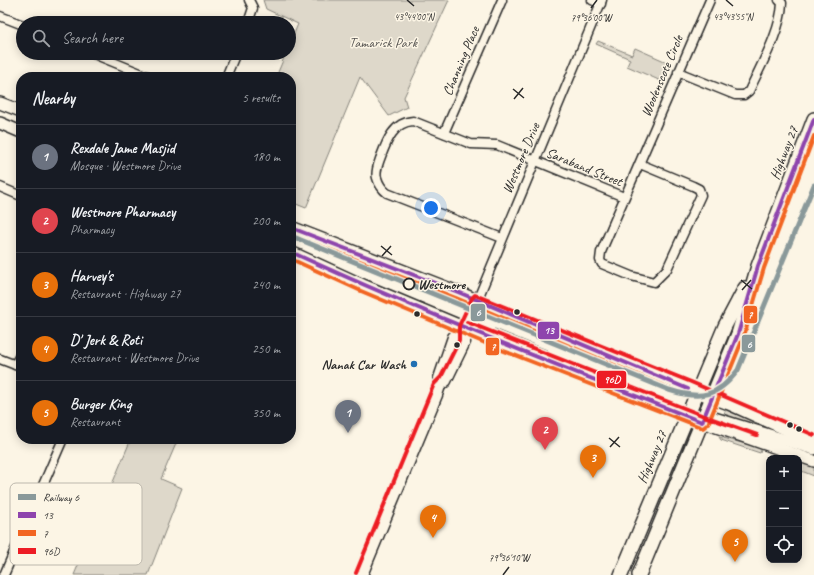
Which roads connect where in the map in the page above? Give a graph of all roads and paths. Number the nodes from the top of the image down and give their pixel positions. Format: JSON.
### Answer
{"nodes":[{"id":1,"x":249,"y":0,"type":"edge"},
{"id":2,"x":502,"y":0,"type":"edge"},
{"id":3,"x":592,"y":0,"type":"edge"},
{"id":4,"x":710,"y":0,"type":"edge"},
{"id":5,"x":779,"y":0,"type":"edge"},
{"id":6,"x":602,"y":2,"type":"edge"},
{"id":7,"x":0,"y":16,"type":"edge"},
{"id":8,"x":250,"y":16,"type":"edge"},
{"id":9,"x":16,"y":22,"type":"edge"},
{"id":10,"x":108,"y":60,"type":"edge"},
{"id":11,"x":233,"y":60,"type":"edge"},
{"id":12,"x":138,"y":72,"type":"edge"},
{"id":13,"x":228,"y":72,"type":"edge"},
{"id":14,"x":678,"y":72,"type":"junction"},
{"id":15,"x":0,"y":103,"type":"edge"},
{"id":16,"x":16,"y":109,"type":"edge"},
{"id":17,"x":814,"y":119,"type":"edge"},
{"id":18,"x":0,"y":123,"type":"edge"},
{"id":19,"x":16,"y":130,"type":"edge"},
{"id":20,"x":444,"y":133,"type":"junction"},
{"id":21,"x":535,"y":162,"type":"junction"},
{"id":22,"x":640,"y":164,"type":"junction"},
{"id":23,"x":0,"y":187,"type":"edge"},
{"id":24,"x":16,"y":194,"type":"edge"},
{"id":25,"x":624,"y":197,"type":"junction"},
{"id":26,"x":296,"y":229,"type":"edge"},
{"id":27,"x":502,"y":238,"type":"junction"},
{"id":28,"x":296,"y":254,"type":"edge"},
{"id":29,"x":758,"y":266,"type":"junction"},
{"id":30,"x":477,"y":301,"type":"junction"},
{"id":31,"x":466,"y":328,"type":"junction"},
{"id":32,"x":0,"y":358,"type":"edge"},
{"id":33,"x":16,"y":365,"type":"edge"},
{"id":34,"x":697,"y":392,"type":"junction"},
{"id":35,"x":712,"y":397,"type":"junction"},
{"id":36,"x":688,"y":413,"type":"junction"},
{"id":37,"x":703,"y":419,"type":"junction"},
{"id":38,"x":814,"y":442,"type":"edge"},
{"id":39,"x":61,"y":444,"type":"edge"},
{"id":40,"x":814,"y":449,"type":"edge"},
{"id":41,"x":814,"y":461,"type":"edge"},
{"id":42,"x":44,"y":483,"type":"edge"},
{"id":43,"x":10,"y":561,"type":"edge"},
{"id":44,"x":4,"y":575,"type":"edge"},
{"id":45,"x":362,"y":575,"type":"edge"},
{"id":46,"x":621,"y":575,"type":"edge"},
{"id":47,"x":639,"y":575,"type":"edge"}],
"edges":[{"from":1,"to":8,"type":"street"},
{"from":2,"to":20,"type":"street","name":"Channing Place"},
{"from":3,"to":6,"type":"street"},
{"from":4,"to":14,"type":"street","name":"Woolenscote Circle"},
{"from":5,"to":14,"type":"street"},
{"from":6,"to":21,"type":"street","name":"Westmore Drive"},
{"from":7,"to":9,"type":"street"},
{"from":10,"to":12,"type":"street"},
{"from":11,"to":13,"type":"street"},
{"from":14,"to":22,"type":"street","name":"Woolenscote Circle"},
{"from":15,"to":16,"type":"main road"},
{"from":17,"to":29,"type":"main road","name":"Highway 27"},
{"from":18,"to":19,"type":"main road"},
{"from":20,"to":21,"type":"street","name":"Saraband Street"},
{"from":20,"to":27,"type":"street","name":"Saraband Street"},
{"from":21,"to":25,"type":"street","name":"Saraband Street"},
{"from":21,"to":27,"type":"street","name":"Westmore Drive"},
{"from":22,"to":25,"type":"street","name":"Woolenscote Circle"},
{"from":22,"to":25,"type":"street","name":"Woolenscote Circle"},
{"from":23,"to":24,"type":"street"},
{"from":26,"to":30,"type":"main road"},
{"from":27,"to":30,"type":"street","name":"Westmore Drive"},
{"from":28,"to":31,"type":"main road"},
{"from":29,"to":34,"type":"main road","name":"Highway 27"},
{"from":29,"to":35,"type":"main road","name":"Highway 27"},
{"from":30,"to":31,"type":"street","name":"Westmore Drive"},
{"from":30,"to":34,"type":"main road"},
{"from":31,"to":36,"type":"main road"},
{"from":31,"to":45,"type":"street","name":"Westmore Drive"},
{"from":32,"to":33,"type":"street"},
{"from":34,"to":35,"type":"main road"},
{"from":34,"to":36,"type":"main road","name":"Highway 27"},
{"from":35,"to":37,"type":"main road","name":"Highway 27"},
{"from":35,"to":38,"type":"main road"},
{"from":36,"to":37,"type":"main road"},
{"from":36,"to":46,"type":"main road","name":"Highway 27"},
{"from":37,"to":40,"type":"main road"},
{"from":37,"to":41,"type":"main road"},
{"from":37,"to":47,"type":"main road","name":"Highway 27"},
{"from":39,"to":42,"type":"street"},
{"from":43,"to":44,"type":"street"}]}
